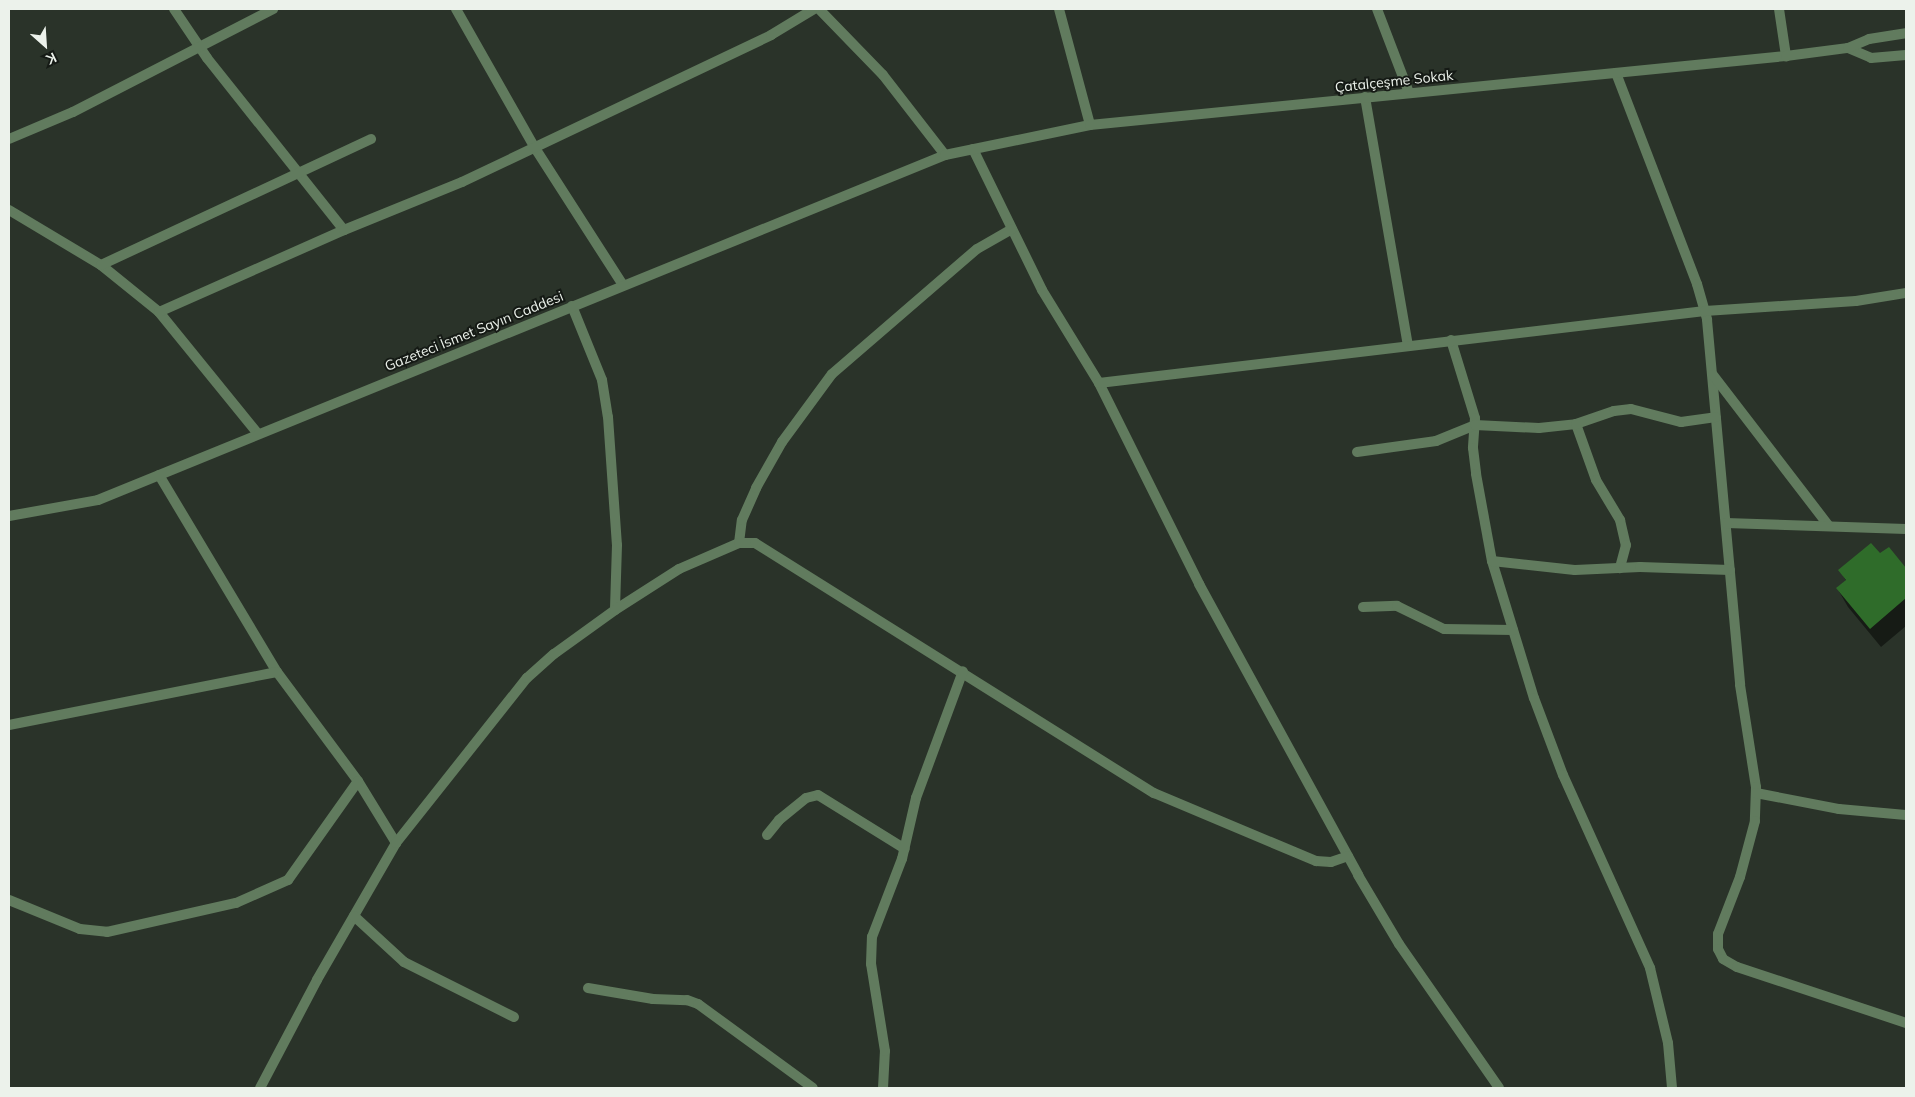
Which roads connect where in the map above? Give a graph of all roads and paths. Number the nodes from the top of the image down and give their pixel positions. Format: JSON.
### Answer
{"nodes":[{"id":1,"x":174,"y":9,"type":"edge"},
{"id":2,"x":273,"y":9,"type":"edge"},
{"id":3,"x":456,"y":9,"type":"edge"},
{"id":4,"x":814,"y":9,"type":"edge"},
{"id":5,"x":819,"y":9,"type":"edge"},
{"id":6,"x":1059,"y":9,"type":"edge"},
{"id":7,"x":1377,"y":9,"type":"edge"},
{"id":8,"x":1779,"y":9,"type":"edge"},
{"id":9,"x":1906,"y":33,"type":"edge"},
{"id":10,"x":200,"y":47,"type":"junction"},
{"id":11,"x":1848,"y":48,"type":"junction"},
{"id":12,"x":1906,"y":55,"type":"edge"},
{"id":13,"x":1786,"y":56,"type":"junction"},
{"id":14,"x":1616,"y":72,"type":"junction"},
{"id":15,"x":1409,"y":93,"type":"junction"},
{"id":16,"x":1365,"y":98,"type":"junction"},
{"id":17,"x":1090,"y":125,"type":"junction"},
{"id":18,"x":9,"y":139,"type":"edge"},
{"id":19,"x":371,"y":139,"type":"dead end"},
{"id":20,"x":535,"y":148,"type":"junction"},
{"id":21,"x":973,"y":149,"type":"junction"},
{"id":22,"x":945,"y":155,"type":"junction"},
{"id":23,"x":300,"y":170,"type":"junction"},
{"id":24,"x":9,"y":210,"type":"edge"},
{"id":25,"x":1012,"y":229,"type":"junction"},
{"id":26,"x":344,"y":230,"type":"junction"},
{"id":27,"x":101,"y":266,"type":"junction"},
{"id":28,"x":623,"y":285,"type":"junction"},
{"id":29,"x":1906,"y":293,"type":"edge"},
{"id":30,"x":572,"y":306,"type":"junction"},
{"id":31,"x":1705,"y":311,"type":"junction"},
{"id":32,"x":159,"y":312,"type":"junction"},
{"id":33,"x":1452,"y":340,"type":"junction"},
{"id":34,"x":1408,"y":345,"type":"junction"},
{"id":35,"x":1712,"y":375,"type":"junction"},
{"id":36,"x":1099,"y":383,"type":"junction"},
{"id":37,"x":1716,"y":417,"type":"junction"},
{"id":38,"x":1576,"y":424,"type":"junction"},
{"id":39,"x":1475,"y":425,"type":"junction"},
{"id":40,"x":258,"y":434,"type":"junction"},
{"id":41,"x":1358,"y":452,"type":"dead end"},
{"id":42,"x":159,"y":474,"type":"junction"},
{"id":43,"x":9,"y":516,"type":"edge"},
{"id":44,"x":1726,"y":523,"type":"junction"},
{"id":45,"x":1829,"y":526,"type":"junction"},
{"id":46,"x":1906,"y":529,"type":"edge"},
{"id":47,"x":740,"y":543,"type":"junction"},
{"id":48,"x":1492,"y":561,"type":"junction"},
{"id":49,"x":1620,"y":568,"type":"junction"},
{"id":50,"x":1730,"y":570,"type":"junction"},
{"id":51,"x":1363,"y":607,"type":"dead end"},
{"id":52,"x":615,"y":610,"type":"junction"},
{"id":53,"x":1513,"y":630,"type":"junction"},
{"id":54,"x":277,"y":672,"type":"junction"},
{"id":55,"x":963,"y":672,"type":"junction"},
{"id":56,"x":9,"y":725,"type":"edge"},
{"id":57,"x":358,"y":782,"type":"junction"},
{"id":58,"x":1756,"y":793,"type":"junction"},
{"id":59,"x":1906,"y":815,"type":"edge"},
{"id":60,"x":767,"y":835,"type":"dead end"},
{"id":61,"x":396,"y":843,"type":"junction"},
{"id":62,"x":905,"y":849,"type":"junction"},
{"id":63,"x":1348,"y":856,"type":"junction"},
{"id":64,"x":9,"y":900,"type":"edge"},
{"id":65,"x":354,"y":916,"type":"junction"},
{"id":66,"x":588,"y":988,"type":"dead end"},
{"id":67,"x":514,"y":1017,"type":"dead end"},
{"id":68,"x":1906,"y":1023,"type":"edge"},
{"id":69,"x":260,"y":1088,"type":"edge"},
{"id":70,"x":813,"y":1088,"type":"edge"},
{"id":71,"x":883,"y":1088,"type":"edge"},
{"id":72,"x":1499,"y":1088,"type":"edge"},
{"id":73,"x":1672,"y":1088,"type":"edge"}],
"edges":[{"from":1,"to":10,"type":"street"},
{"from":2,"to":10,"type":"street"},
{"from":3,"to":20,"type":"street"},
{"from":4,"to":20,"type":"street"},
{"from":5,"to":22,"type":"street"},
{"from":6,"to":17,"type":"street"},
{"from":7,"to":15,"type":"street"},
{"from":8,"to":13,"type":"street"},
{"from":9,"to":11,"type":"street"},
{"from":10,"to":18,"type":"street"},
{"from":10,"to":23,"type":"street"},
{"from":11,"to":12,"type":"street"},
{"from":11,"to":13,"type":"street","name":"Çatalçeşme Sokak"},
{"from":13,"to":14,"type":"street","name":"Çatalçeşme Sokak"},
{"from":14,"to":15,"type":"street","name":"Çatalçeşme Sokak"},
{"from":14,"to":31,"type":"street"},
{"from":15,"to":16,"type":"street","name":"Çatalçeşme Sokak"},
{"from":16,"to":17,"type":"street","name":"Çatalçeşme Sokak"},
{"from":16,"to":34,"type":"street"},
{"from":17,"to":21,"type":"street","name":"Çatalçeşme Sokak"},
{"from":19,"to":23,"type":"street"},
{"from":20,"to":26,"type":"street"},
{"from":20,"to":28,"type":"street"},
{"from":21,"to":22,"type":"street","name":"Çatalçeşme Sokak"},
{"from":21,"to":25,"type":"street"},
{"from":22,"to":28,"type":"street","name":"Gazeteci İsmet Sayın Caddesi"},
{"from":23,"to":26,"type":"street"},
{"from":23,"to":27,"type":"street"},
{"from":24,"to":27,"type":"street"},
{"from":25,"to":36,"type":"street"},
{"from":25,"to":47,"type":"street"},
{"from":26,"to":32,"type":"street"},
{"from":27,"to":32,"type":"street"},
{"from":28,"to":30,"type":"street","name":"Gazeteci İsmet Sayın Caddesi"},
{"from":29,"to":31,"type":"street"},
{"from":30,"to":40,"type":"street","name":"Gazeteci İsmet Sayın Caddesi"},
{"from":30,"to":52,"type":"street"},
{"from":31,"to":33,"type":"street"},
{"from":31,"to":35,"type":"street"},
{"from":32,"to":40,"type":"street"},
{"from":33,"to":34,"type":"street"},
{"from":33,"to":39,"type":"street"},
{"from":34,"to":36,"type":"street"},
{"from":35,"to":37,"type":"street"},
{"from":35,"to":45,"type":"street"},
{"from":36,"to":63,"type":"street"},
{"from":37,"to":38,"type":"street"},
{"from":37,"to":44,"type":"street"},
{"from":38,"to":39,"type":"street"},
{"from":38,"to":49,"type":"street"},
{"from":39,"to":41,"type":"street"},
{"from":39,"to":48,"type":"street"},
{"from":40,"to":42,"type":"street","name":"Gazeteci İsmet Sayın Caddesi"},
{"from":42,"to":43,"type":"street","name":"Gazeteci İsmet Sayın Caddesi"},
{"from":42,"to":54,"type":"street"},
{"from":44,"to":45,"type":"street"},
{"from":44,"to":50,"type":"street"},
{"from":45,"to":46,"type":"street"},
{"from":47,"to":52,"type":"street"},
{"from":47,"to":55,"type":"street"},
{"from":48,"to":49,"type":"street"},
{"from":48,"to":53,"type":"street"},
{"from":49,"to":50,"type":"street"},
{"from":50,"to":58,"type":"street"},
{"from":51,"to":53,"type":"street"},
{"from":52,"to":61,"type":"street"},
{"from":53,"to":73,"type":"street"},
{"from":54,"to":56,"type":"street"},
{"from":54,"to":57,"type":"street"},
{"from":55,"to":62,"type":"street"},
{"from":55,"to":63,"type":"street"},
{"from":57,"to":61,"type":"street"},
{"from":57,"to":64,"type":"street"},
{"from":58,"to":59,"type":"street"},
{"from":58,"to":68,"type":"street"},
{"from":60,"to":62,"type":"street"},
{"from":61,"to":65,"type":"street"},
{"from":62,"to":71,"type":"street"},
{"from":63,"to":72,"type":"street"},
{"from":65,"to":67,"type":"street"},
{"from":65,"to":69,"type":"street"},
{"from":66,"to":70,"type":"street"}]}
